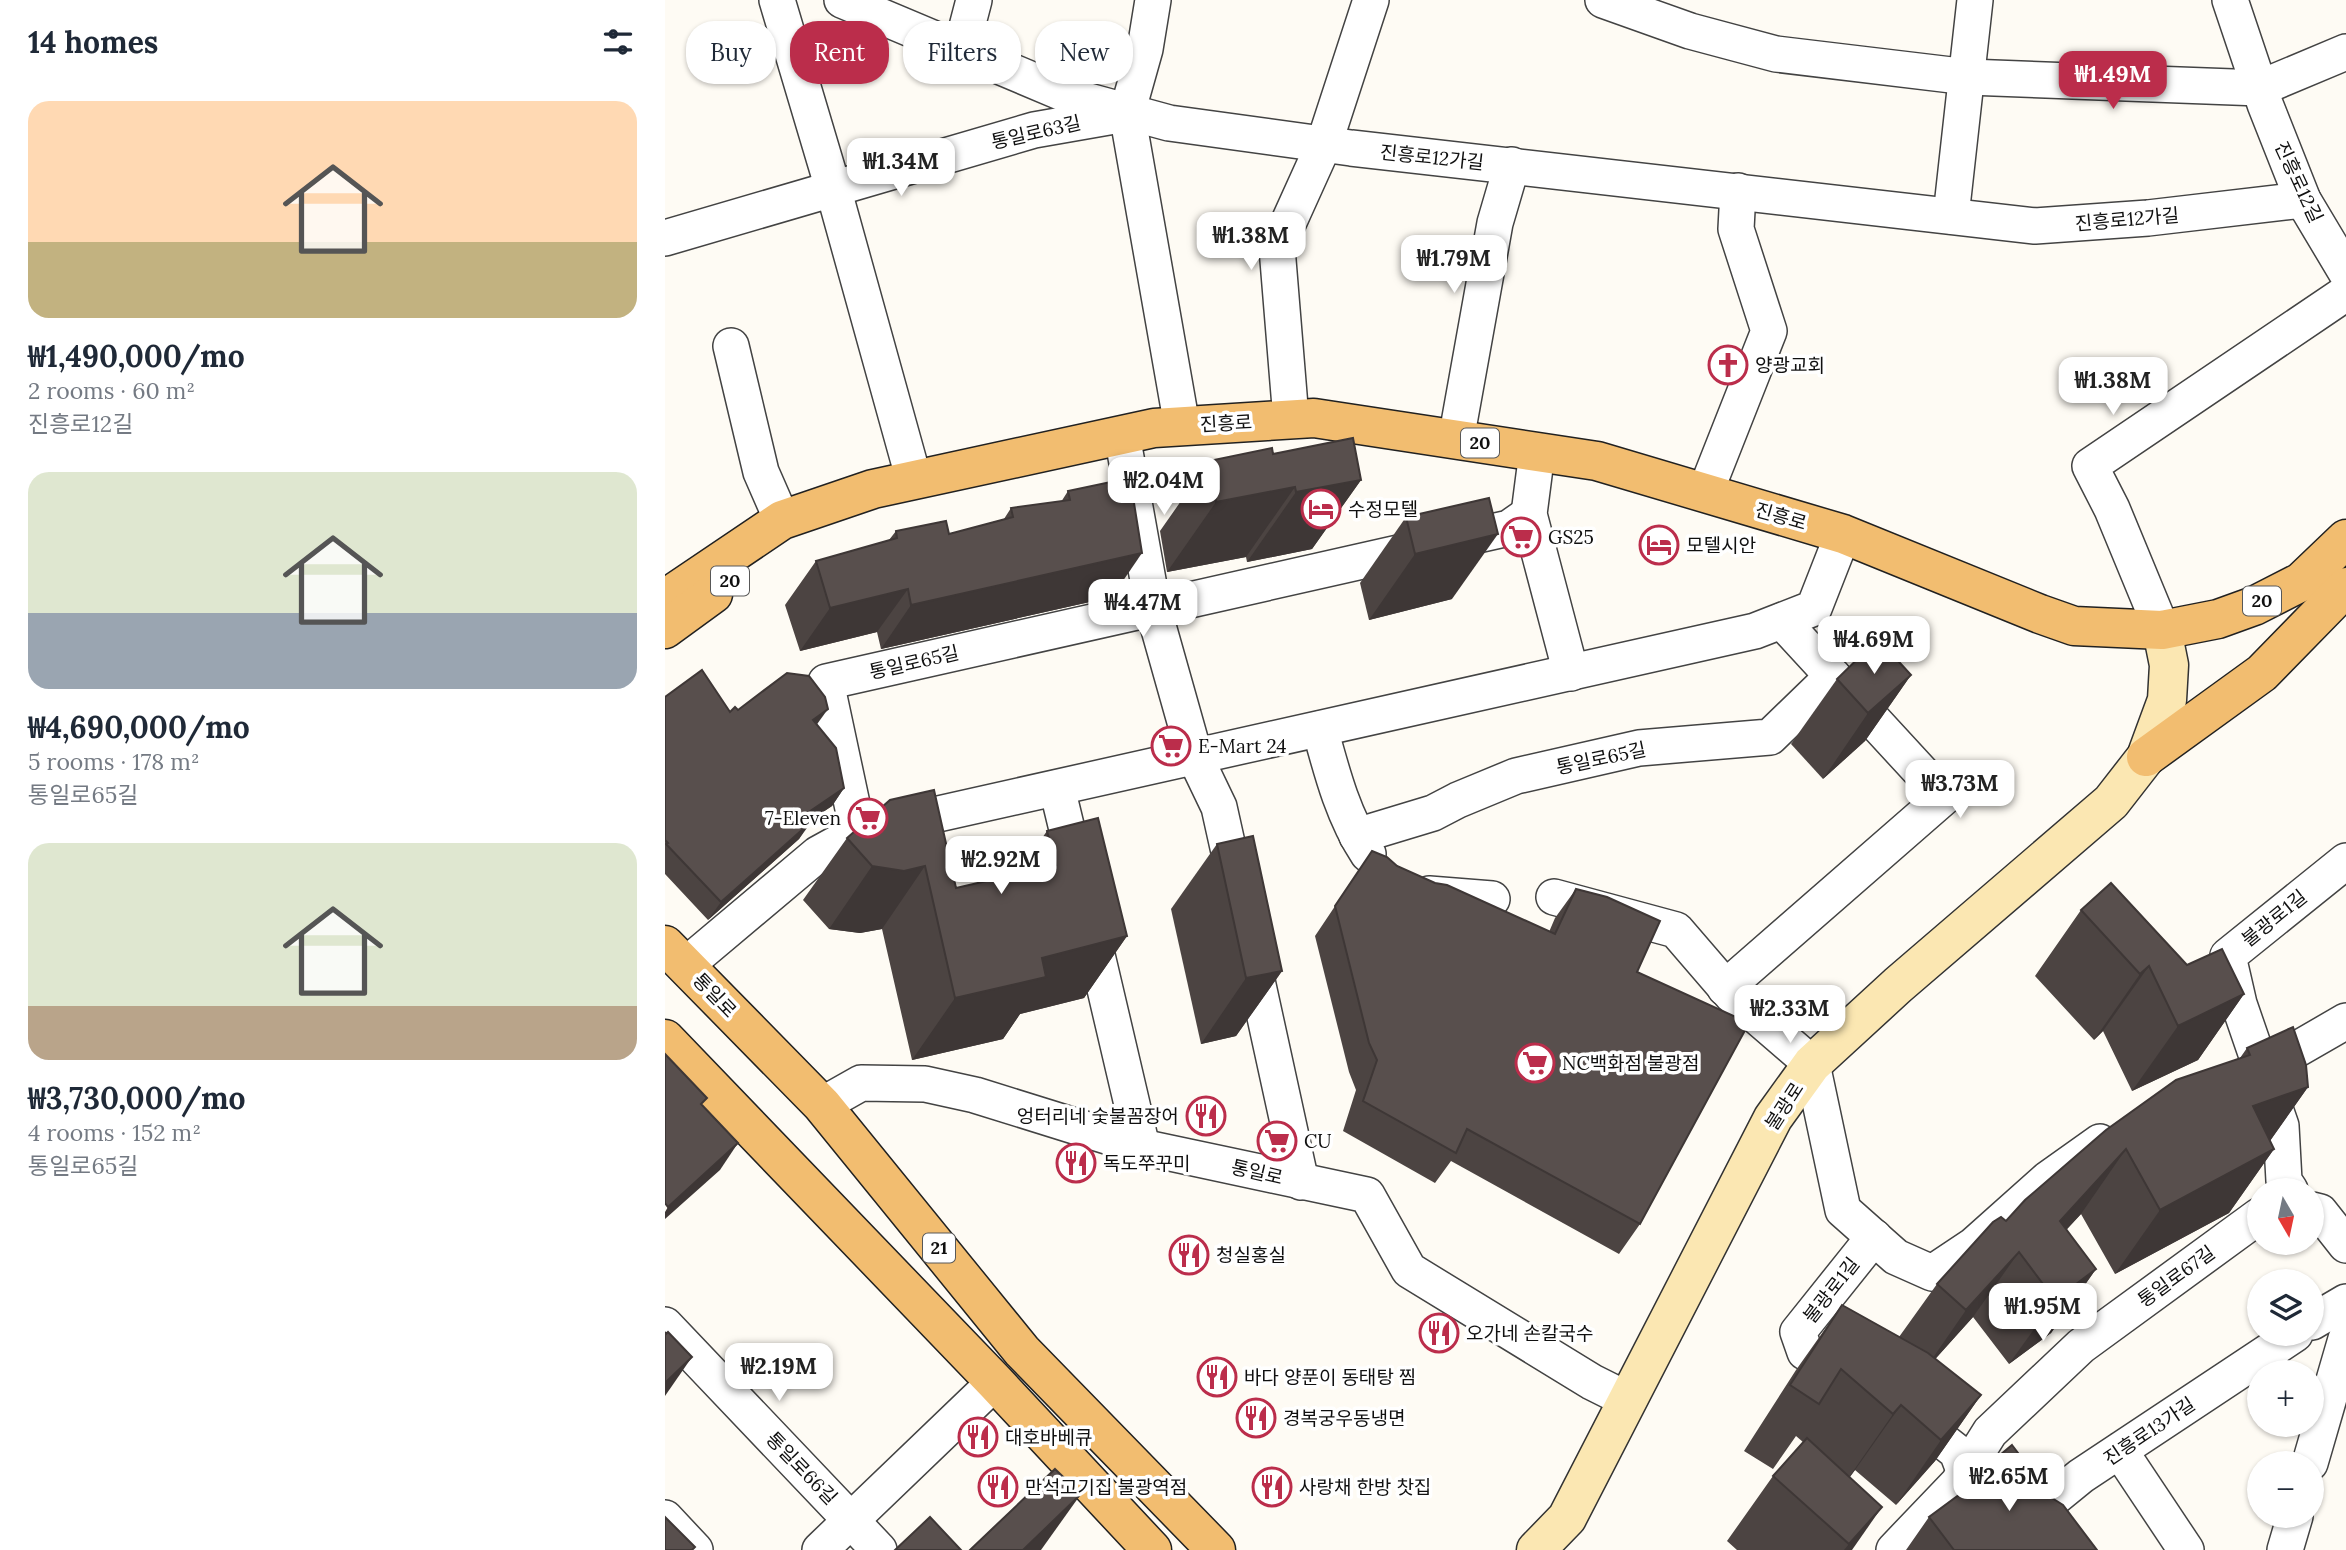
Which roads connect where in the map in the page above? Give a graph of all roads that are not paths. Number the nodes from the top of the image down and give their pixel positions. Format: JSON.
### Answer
{"nodes":[{"id":1,"x":777,"y":0,"type":"edge"},
{"id":2,"x":842,"y":0,"type":"edge"},
{"id":3,"x":974,"y":0,"type":"edge"},
{"id":4,"x":1153,"y":0,"type":"edge"},
{"id":5,"x":1371,"y":0,"type":"edge"},
{"id":6,"x":1603,"y":0,"type":"edge"},
{"id":7,"x":1975,"y":0,"type":"edge"},
{"id":8,"x":2230,"y":0,"type":"edge"},
{"id":9,"x":969,"y":21,"type":"edge"},
{"id":10,"x":903,"y":26,"type":"edge"},
{"id":11,"x":2346,"y":52,"type":"edge"},
{"id":12,"x":1021,"y":75,"type":"edge"},
{"id":13,"x":1968,"y":77,"type":"junction"},
{"id":14,"x":2260,"y":88,"type":"junction"},
{"id":15,"x":1127,"y":113,"type":"junction"},
{"id":16,"x":1324,"y":144,"type":"junction"},
{"id":17,"x":1513,"y":165,"type":"junction"},
{"id":18,"x":833,"y":188,"type":"junction"},
{"id":19,"x":1738,"y":191,"type":"junction"},
{"id":20,"x":2303,"y":200,"type":"junction"},
{"id":21,"x":1951,"y":216,"type":"junction"},
{"id":22,"x":665,"y":238,"type":"edge"},
{"id":23,"x":2346,"y":272,"type":"edge"},
{"id":24,"x":2346,"y":293,"type":"edge"},
{"id":25,"x":731,"y":346,"type":"dead end"},
{"id":26,"x":1291,"y":419,"type":"junction"},
{"id":27,"x":1182,"y":426,"type":"junction"},
{"id":28,"x":1122,"y":435,"type":"junction"},
{"id":29,"x":1457,"y":440,"type":"junction"},
{"id":30,"x":1537,"y":452,"type":"junction"},
{"id":31,"x":914,"y":480,"type":"junction"},
{"id":32,"x":1705,"y":493,"type":"junction"},
{"id":33,"x":1529,"y":514,"type":"junction"},
{"id":34,"x":782,"y":520,"type":"junction"},
{"id":35,"x":1843,"y":534,"type":"junction"},
{"id":36,"x":2346,"y":540,"type":"edge"},
{"id":37,"x":2346,"y":587,"type":"edge"},
{"id":38,"x":665,"y":599,"type":"edge"},
{"id":39,"x":1153,"y":608,"type":"junction"},
{"id":40,"x":1782,"y":621,"type":"junction"},
{"id":41,"x":665,"y":629,"type":"edge"},
{"id":42,"x":2162,"y":630,"type":"junction"},
{"id":43,"x":1571,"y":673,"type":"junction"},
{"id":44,"x":1833,"y":676,"type":"junction"},
{"id":45,"x":1320,"y":729,"type":"junction"},
{"id":46,"x":1195,"y":757,"type":"junction"},
{"id":47,"x":2146,"y":757,"type":"junction"},
{"id":48,"x":1057,"y":788,"type":"junction"},
{"id":49,"x":858,"y":832,"type":"junction"},
{"id":50,"x":1357,"y":836,"type":"junction"},
{"id":51,"x":2346,"y":861,"type":"edge"},
{"id":52,"x":1554,"y":897,"type":"dead end"},
{"id":53,"x":1492,"y":899,"type":"dead end"},
{"id":54,"x":675,"y":955,"type":"edge"},
{"id":55,"x":1725,"y":988,"type":"junction"},
{"id":56,"x":2346,"y":1021,"type":"edge"},
{"id":57,"x":671,"y":1056,"type":"edge"},
{"id":58,"x":1812,"y":1064,"type":"junction"},
{"id":59,"x":2261,"y":1067,"type":"junction"},
{"id":60,"x":2223,"y":1081,"type":"edge"},
{"id":61,"x":822,"y":1105,"type":"junction"},
{"id":62,"x":2121,"y":1127,"type":"edge"},
{"id":63,"x":1142,"y":1147,"type":"junction"},
{"id":64,"x":2284,"y":1178,"type":"edge"},
{"id":65,"x":1300,"y":1182,"type":"junction"},
{"id":66,"x":2324,"y":1218,"type":"edge"},
{"id":67,"x":2247,"y":1225,"type":"edge"},
{"id":68,"x":1874,"y":1237,"type":"junction"},
{"id":69,"x":2346,"y":1245,"type":"edge"},
{"id":70,"x":2346,"y":1302,"type":"edge"},
{"id":71,"x":2324,"y":1315,"type":"edge"},
{"id":72,"x":665,"y":1325,"type":"edge"},
{"id":73,"x":2346,"y":1339,"type":"edge"},
{"id":74,"x":2277,"y":1346,"type":"edge"},
{"id":75,"x":995,"y":1382,"type":"junction"},
{"id":76,"x":1628,"y":1400,"type":"junction"},
{"id":77,"x":2120,"y":1451,"type":"junction"},
{"id":78,"x":2313,"y":1451,"type":"edge"},
{"id":79,"x":1965,"y":1472,"type":"junction"},
{"id":80,"x":665,"y":1518,"type":"edge"},
{"id":81,"x":852,"y":1520,"type":"junction"},
{"id":82,"x":2291,"y":1528,"type":"edge"},
{"id":83,"x":2020,"y":1546,"type":"edge"},
{"id":84,"x":695,"y":1550,"type":"edge"},
{"id":85,"x":820,"y":1550,"type":"edge"},
{"id":86,"x":879,"y":1550,"type":"edge"},
{"id":87,"x":1152,"y":1550,"type":"edge"},
{"id":88,"x":1216,"y":1550,"type":"edge"},
{"id":89,"x":1535,"y":1550,"type":"edge"},
{"id":90,"x":1894,"y":1550,"type":"edge"},
{"id":91,"x":2186,"y":1550,"type":"edge"},
{"id":92,"x":2285,"y":1550,"type":"edge"}],
"edges":[{"from":1,"to":18,"type":"street"},
{"from":2,"to":10,"type":"street","name":"진흥로12가길"},
{"from":3,"to":9,"type":"street"},
{"from":4,"to":15,"type":"street"},
{"from":5,"to":16,"type":"street"},
{"from":6,"to":13,"type":"street"},
{"from":7,"to":13,"type":"street"},
{"from":8,"to":14,"type":"street","name":"진흥로12길"},
{"from":11,"to":14,"type":"street"},
{"from":12,"to":15,"type":"street","name":"진흥로12가길"},
{"from":13,"to":14,"type":"street"},
{"from":13,"to":21,"type":"street"},
{"from":14,"to":20,"type":"street","name":"진흥로12길"},
{"from":15,"to":16,"type":"street","name":"진흥로12가길"},
{"from":15,"to":18,"type":"street","name":"통일로63길"},
{"from":15,"to":27,"type":"street","name":"진흥로"},
{"from":16,"to":17,"type":"street","name":"진흥로12가길"},
{"from":16,"to":26,"type":"street"},
{"from":17,"to":19,"type":"street","name":"진흥로12가길"},
{"from":17,"to":29,"type":"street"},
{"from":18,"to":22,"type":"street","name":"통일로63길"},
{"from":18,"to":31,"type":"street"},
{"from":19,"to":21,"type":"street","name":"진흥로12가길"},
{"from":19,"to":32,"type":"street"},
{"from":20,"to":21,"type":"street","name":"진흥로12가길"},
{"from":20,"to":23,"type":"street","name":"진흥로12길"},
{"from":24,"to":42,"type":"street"},
{"from":25,"to":34,"type":"street"},
{"from":26,"to":27,"type":"main road","name":"진흥로","number":"20"},
{"from":26,"to":29,"type":"main road","name":"진흥로","number":"20"},
{"from":27,"to":28,"type":"main road","name":"진흥로","number":"20"},
{"from":28,"to":31,"type":"main road","name":"진흥로","number":"20"},
{"from":28,"to":39,"type":"street"},
{"from":29,"to":30,"type":"main road","name":"진흥로","number":"20"},
{"from":30,"to":32,"type":"main road","name":"진흥로","number":"20"},
{"from":30,"to":33,"type":"street"},
{"from":31,"to":34,"type":"main road","name":"진흥로","number":"20"},
{"from":32,"to":35,"type":"main road","name":"진흥로","number":"20"},
{"from":33,"to":39,"type":"street","name":"통일로65길"},
{"from":33,"to":43,"type":"street"},
{"from":34,"to":38,"type":"main road","name":"진흥로","number":"20"},
{"from":34,"to":41,"type":"main road","number":"20"},
{"from":35,"to":40,"type":"street"},
{"from":35,"to":42,"type":"main road","name":"진흥로","number":"20"},
{"from":36,"to":42,"type":"main road","name":"진흥로","number":"20"},
{"from":37,"to":47,"type":"main road"},
{"from":39,"to":46,"type":"street"},
{"from":39,"to":49,"type":"street","name":"통일로65길"},
{"from":40,"to":43,"type":"street"},
{"from":40,"to":44,"type":"street"},
{"from":42,"to":47,"type":"main road","name":"불광로"},
{"from":43,"to":45,"type":"street"},
{"from":44,"to":50,"type":"street","name":"통일로65길"},
{"from":44,"to":55,"type":"street"},
{"from":45,"to":46,"type":"street"},
{"from":45,"to":50,"type":"street"},
{"from":46,"to":48,"type":"street"},
{"from":46,"to":65,"type":"street"},
{"from":47,"to":58,"type":"main road","name":"불광로"},
{"from":48,"to":49,"type":"street"},
{"from":48,"to":63,"type":"street"},
{"from":49,"to":54,"type":"street"},
{"from":50,"to":53,"type":"street"},
{"from":51,"to":59,"type":"street","name":"불광로1길"},
{"from":52,"to":55,"type":"street"},
{"from":54,"to":61,"type":"main road","name":"통일로","number":"21"},
{"from":55,"to":58,"type":"street"},
{"from":56,"to":59,"type":"street"},
{"from":57,"to":75,"type":"main road"},
{"from":58,"to":68,"type":"street"},
{"from":58,"to":76,"type":"main road","name":"불광로"},
{"from":59,"to":60,"type":"street"},
{"from":59,"to":64,"type":"street","name":"불광로1길"},
{"from":61,"to":63,"type":"street","name":"통일로"},
{"from":61,"to":88,"type":"main road","name":"통일로","number":"21"},
{"from":62,"to":68,"type":"street"},
{"from":63,"to":65,"type":"street","name":"통일로"},
{"from":65,"to":76,"type":"street","name":"통일로"},
{"from":66,"to":69,"type":"street"},
{"from":67,"to":79,"type":"street","name":"통일로67길"},
{"from":68,"to":79,"type":"street","name":"불광로1길"},
{"from":70,"to":71,"type":"street"},
{"from":72,"to":81,"type":"street","name":"통일로66길"},
{"from":73,"to":78,"type":"street"},
{"from":74,"to":77,"type":"street","name":"진흥로13가길"},
{"from":75,"to":81,"type":"street","name":"통일로66길"},
{"from":75,"to":87,"type":"main road"},
{"from":76,"to":89,"type":"main road","name":"불광로"},
{"from":77,"to":83,"type":"street","name":"진흥로13가길"},
{"from":77,"to":91,"type":"street"},
{"from":79,"to":83,"type":"street","name":"불광로1길"},
{"from":79,"to":90,"type":"street","name":"통일로67길"},
{"from":80,"to":84,"type":"street"},
{"from":81,"to":85,"type":"street","name":"통일로66길"},
{"from":81,"to":86,"type":"street"},
{"from":82,"to":92,"type":"street"}]}
